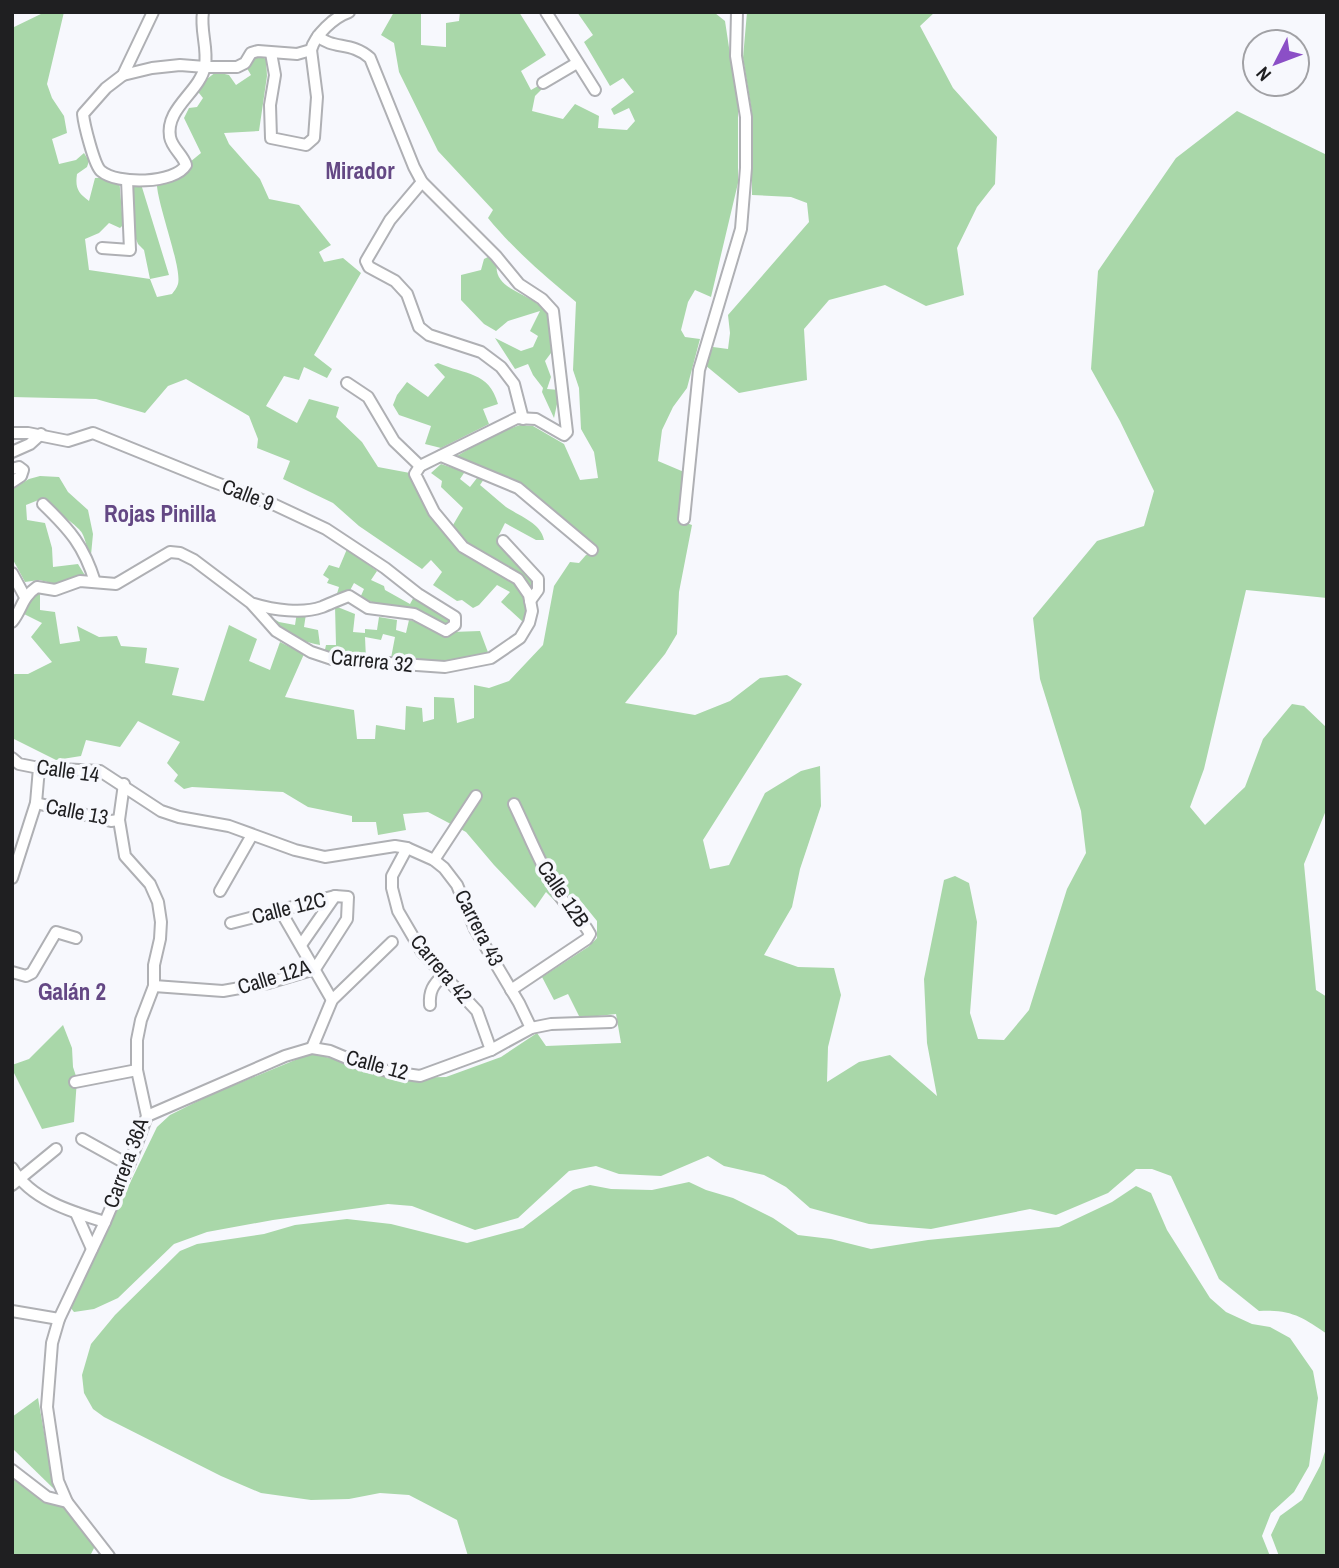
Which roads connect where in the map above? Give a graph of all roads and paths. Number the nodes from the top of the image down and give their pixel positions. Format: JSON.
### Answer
{"nodes":[{"id":1,"x":153,"y":12,"type":"edge"},
{"id":2,"x":203,"y":12,"type":"edge"},
{"id":3,"x":349,"y":12,"type":"edge"},
{"id":4,"x":546,"y":12,"type":"edge"},
{"id":5,"x":737,"y":12,"type":"edge"},
{"id":6,"x":318,"y":36,"type":"junction"},
{"id":7,"x":311,"y":50,"type":"junction"},
{"id":8,"x":271,"y":53,"type":"junction"},
{"id":9,"x":577,"y":63,"type":"junction"},
{"id":10,"x":205,"y":67,"type":"junction"},
{"id":11,"x":124,"y":75,"type":"junction"},
{"id":12,"x":543,"y":83,"type":"dead end"},
{"id":13,"x":595,"y":90,"type":"dead end"},
{"id":14,"x":127,"y":180,"type":"junction"},
{"id":15,"x":422,"y":182,"type":"junction"},
{"id":16,"x":102,"y":248,"type":"dead end"},
{"id":17,"x":348,"y":383,"type":"dead end"},
{"id":18,"x":523,"y":419,"type":"junction"},
{"id":19,"x":12,"y":433,"type":"edge"},
{"id":20,"x":41,"y":434,"type":"junction"},
{"id":21,"x":12,"y":452,"type":"edge"},
{"id":22,"x":441,"y":456,"type":"junction"},
{"id":23,"x":420,"y":466,"type":"junction"},
{"id":24,"x":12,"y":469,"type":"edge"},
{"id":25,"x":12,"y":482,"type":"edge"},
{"id":26,"x":43,"y":504,"type":"dead end"},
{"id":27,"x":684,"y":520,"type":"dead end"},
{"id":28,"x":503,"y":541,"type":"dead end"},
{"id":29,"x":592,"y":550,"type":"dead end"},
{"id":30,"x":12,"y":573,"type":"edge"},
{"id":31,"x":95,"y":582,"type":"junction"},
{"id":32,"x":25,"y":597,"type":"junction"},
{"id":33,"x":530,"y":600,"type":"junction"},
{"id":34,"x":251,"y":603,"type":"junction"},
{"id":35,"x":12,"y":622,"type":"edge"},
{"id":36,"x":14,"y":762,"type":"edge"},
{"id":37,"x":39,"y":768,"type":"junction"},
{"id":38,"x":124,"y":785,"type":"junction"},
{"id":39,"x":476,"y":796,"type":"dead end"},
{"id":40,"x":36,"y":803,"type":"junction"},
{"id":41,"x":514,"y":804,"type":"dead end"},
{"id":42,"x":119,"y":820,"type":"junction"},
{"id":43,"x":252,"y":835,"type":"junction"},
{"id":44,"x":407,"y":848,"type":"junction"},
{"id":45,"x":434,"y":860,"type":"junction"},
{"id":46,"x":12,"y":878,"type":"edge"},
{"id":47,"x":220,"y":891,"type":"dead end"},
{"id":48,"x":335,"y":896,"type":"junction"},
{"id":49,"x":348,"y":897,"type":"joint"},
{"id":50,"x":280,"y":909,"type":"junction"},
{"id":51,"x":231,"y":923,"type":"dead end"},
{"id":52,"x":76,"y":939,"type":"dead end"},
{"id":53,"x":392,"y":942,"type":"dead end"},
{"id":54,"x":301,"y":945,"type":"junction"},
{"id":55,"x":315,"y":969,"type":"junction"},
{"id":56,"x":12,"y":972,"type":"edge"},
{"id":57,"x":443,"y":975,"type":"junction"},
{"id":58,"x":154,"y":986,"type":"junction"},
{"id":59,"x":511,"y":990,"type":"junction"},
{"id":60,"x":332,"y":1000,"type":"junction"},
{"id":61,"x":430,"y":1005,"type":"dead end"},
{"id":62,"x":611,"y":1022,"type":"dead end"},
{"id":63,"x":531,"y":1028,"type":"junction"},
{"id":64,"x":312,"y":1048,"type":"junction"},
{"id":65,"x":491,"y":1050,"type":"junction"},
{"id":66,"x":137,"y":1070,"type":"junction"},
{"id":67,"x":75,"y":1082,"type":"dead end"},
{"id":68,"x":147,"y":1116,"type":"junction"},
{"id":69,"x":82,"y":1139,"type":"dead end"},
{"id":70,"x":56,"y":1149,"type":"dead end"},
{"id":71,"x":129,"y":1165,"type":"junction"},
{"id":72,"x":12,"y":1168,"type":"edge"},
{"id":73,"x":16,"y":1182,"type":"edge"},
{"id":74,"x":76,"y":1213,"type":"junction"},
{"id":75,"x":105,"y":1222,"type":"junction"},
{"id":76,"x":92,"y":1249,"type":"junction"},
{"id":77,"x":12,"y":1311,"type":"edge"},
{"id":78,"x":59,"y":1319,"type":"junction"},
{"id":79,"x":12,"y":1470,"type":"edge"},
{"id":80,"x":67,"y":1502,"type":"junction"},
{"id":81,"x":109,"y":1556,"type":"edge"}],
"edges":[{"from":1,"to":11,"type":"street"},
{"from":2,"to":10,"type":"street"},
{"from":3,"to":6,"type":"street"},
{"from":4,"to":9,"type":"street"},
{"from":5,"to":27,"type":"street"},
{"from":6,"to":7,"type":"street"},
{"from":6,"to":15,"type":"street"},
{"from":7,"to":8,"type":"street"},
{"from":7,"to":8,"type":"street"},
{"from":8,"to":10,"type":"street"},
{"from":9,"to":12,"type":"street"},
{"from":9,"to":13,"type":"street"},
{"from":10,"to":11,"type":"street"},
{"from":10,"to":14,"type":"street"},
{"from":11,"to":14,"type":"street"},
{"from":14,"to":16,"type":"street"},
{"from":15,"to":18,"type":"street"},
{"from":15,"to":18,"type":"street"},
{"from":17,"to":23,"type":"street"},
{"from":18,"to":22,"type":"street"},
{"from":19,"to":20,"type":"street","name":"Calle 9"},
{"from":20,"to":21,"type":"street"},
{"from":20,"to":34,"type":"street","name":"Calle 9"},
{"from":22,"to":23,"type":"street"},
{"from":22,"to":29,"type":"street"},
{"from":23,"to":33,"type":"street"},
{"from":24,"to":25,"type":"street"},
{"from":26,"to":31,"type":"street"},
{"from":28,"to":33,"type":"street","name":"Carrera 32"},
{"from":30,"to":32,"type":"street"},
{"from":31,"to":32,"type":"street","name":"Carrera 32"},
{"from":31,"to":34,"type":"street","name":"Carrera 32"},
{"from":32,"to":35,"type":"street"},
{"from":33,"to":34,"type":"street","name":"Carrera 32"},
{"from":36,"to":37,"type":"street","name":"Calle 14"},
{"from":37,"to":38,"type":"street","name":"Calle 14"},
{"from":37,"to":40,"type":"street"},
{"from":38,"to":42,"type":"street","name":"Carrera 36A"},
{"from":38,"to":43,"type":"street"},
{"from":39,"to":45,"type":"street"},
{"from":40,"to":42,"type":"street","name":"Calle 13"},
{"from":40,"to":46,"type":"street"},
{"from":41,"to":59,"type":"street","name":"Calle 12B"},
{"from":42,"to":58,"type":"street","name":"Carrera 36A"},
{"from":43,"to":44,"type":"street"},
{"from":43,"to":47,"type":"street"},
{"from":44,"to":45,"type":"street","name":"Carrera 43"},
{"from":44,"to":57,"type":"street","name":"Carrera 42"},
{"from":45,"to":59,"type":"street","name":"Carrera 43"},
{"from":48,"to":49,"type":"street","name":"Calle 12C"},
{"from":48,"to":50,"type":"street","name":"Calle 12C"},
{"from":48,"to":54,"type":"street"},
{"from":49,"to":55,"type":"street","name":"Calle 12A"},
{"from":50,"to":51,"type":"street","name":"Calle 12C"},
{"from":50,"to":54,"type":"street"},
{"from":52,"to":56,"type":"street"},
{"from":53,"to":60,"type":"street"},
{"from":54,"to":55,"type":"street"},
{"from":55,"to":58,"type":"street","name":"Calle 12A"},
{"from":55,"to":60,"type":"street"},
{"from":57,"to":61,"type":"street"},
{"from":57,"to":65,"type":"street","name":"Carrera 42"},
{"from":58,"to":66,"type":"street","name":"Carrera 36A"},
{"from":59,"to":63,"type":"street","name":"Carrera 43"},
{"from":60,"to":64,"type":"street"},
{"from":62,"to":63,"type":"street","name":"Calle 12"},
{"from":63,"to":65,"type":"street","name":"Calle 12"},
{"from":64,"to":65,"type":"street","name":"Calle 12"},
{"from":64,"to":68,"type":"street"},
{"from":66,"to":67,"type":"street"},
{"from":66,"to":68,"type":"street","name":"Carrera 36A"},
{"from":68,"to":71,"type":"street","name":"Carrera 36A"},
{"from":69,"to":71,"type":"street"},
{"from":70,"to":73,"type":"street"},
{"from":71,"to":75,"type":"street","name":"Carrera 36A"},
{"from":72,"to":73,"type":"street"},
{"from":73,"to":74,"type":"street"},
{"from":74,"to":75,"type":"street"},
{"from":74,"to":76,"type":"street"},
{"from":75,"to":76,"type":"street","name":"Carrera 36A"},
{"from":76,"to":78,"type":"street","name":"Carrera 36A"},
{"from":77,"to":78,"type":"street"},
{"from":78,"to":80,"type":"street","name":"Carrera 36A"},
{"from":79,"to":80,"type":"street"},
{"from":80,"to":81,"type":"street"}]}
